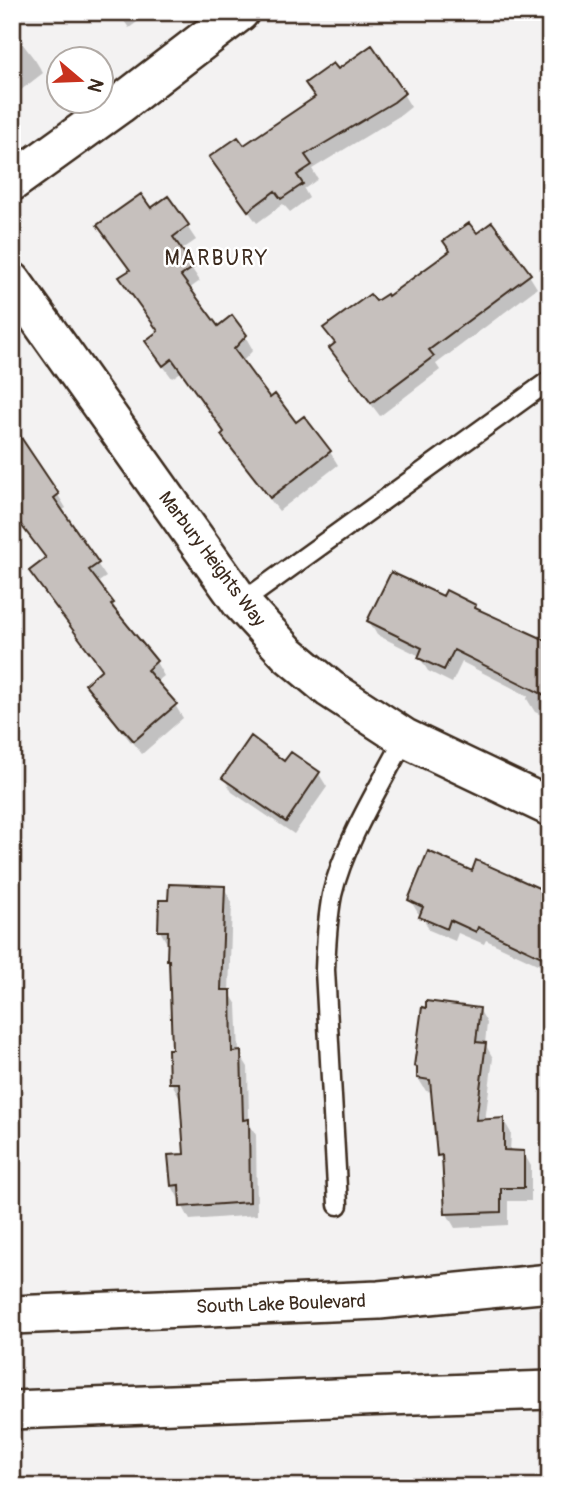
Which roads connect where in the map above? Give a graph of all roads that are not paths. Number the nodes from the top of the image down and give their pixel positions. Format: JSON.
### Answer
{"nodes":[{"id":1,"x":240,"y":12,"type":"edge"},
{"id":2,"x":12,"y":182,"type":"edge"},
{"id":3,"x":12,"y":281,"type":"edge"},
{"id":4,"x":550,"y":380,"type":"edge"},
{"id":5,"x":241,"y":603,"type":"junction"},
{"id":6,"x":405,"y":738,"type":"junction"},
{"id":7,"x":550,"y":807,"type":"edge"},
{"id":8,"x":338,"y":1205,"type":"dead end"},
{"id":9,"x":550,"y":1283,"type":"edge"},
{"id":10,"x":12,"y":1315,"type":"edge"},
{"id":11,"x":550,"y":1390,"type":"edge"},
{"id":12,"x":12,"y":1410,"type":"edge"}],
"edges":[{"from":1,"to":2,"type":"street"},
{"from":3,"to":5,"type":"street","name":"Marbury Heights Way"},
{"from":4,"to":5,"type":"lane"},
{"from":5,"to":6,"type":"street","name":"Marbury Heights Way"},
{"from":6,"to":7,"type":"street","name":"Marbury Heights Way"},
{"from":6,"to":8,"type":"lane"},
{"from":9,"to":10,"type":"street","name":"South Lake Boulevard"},
{"from":11,"to":12,"type":"street"}]}
